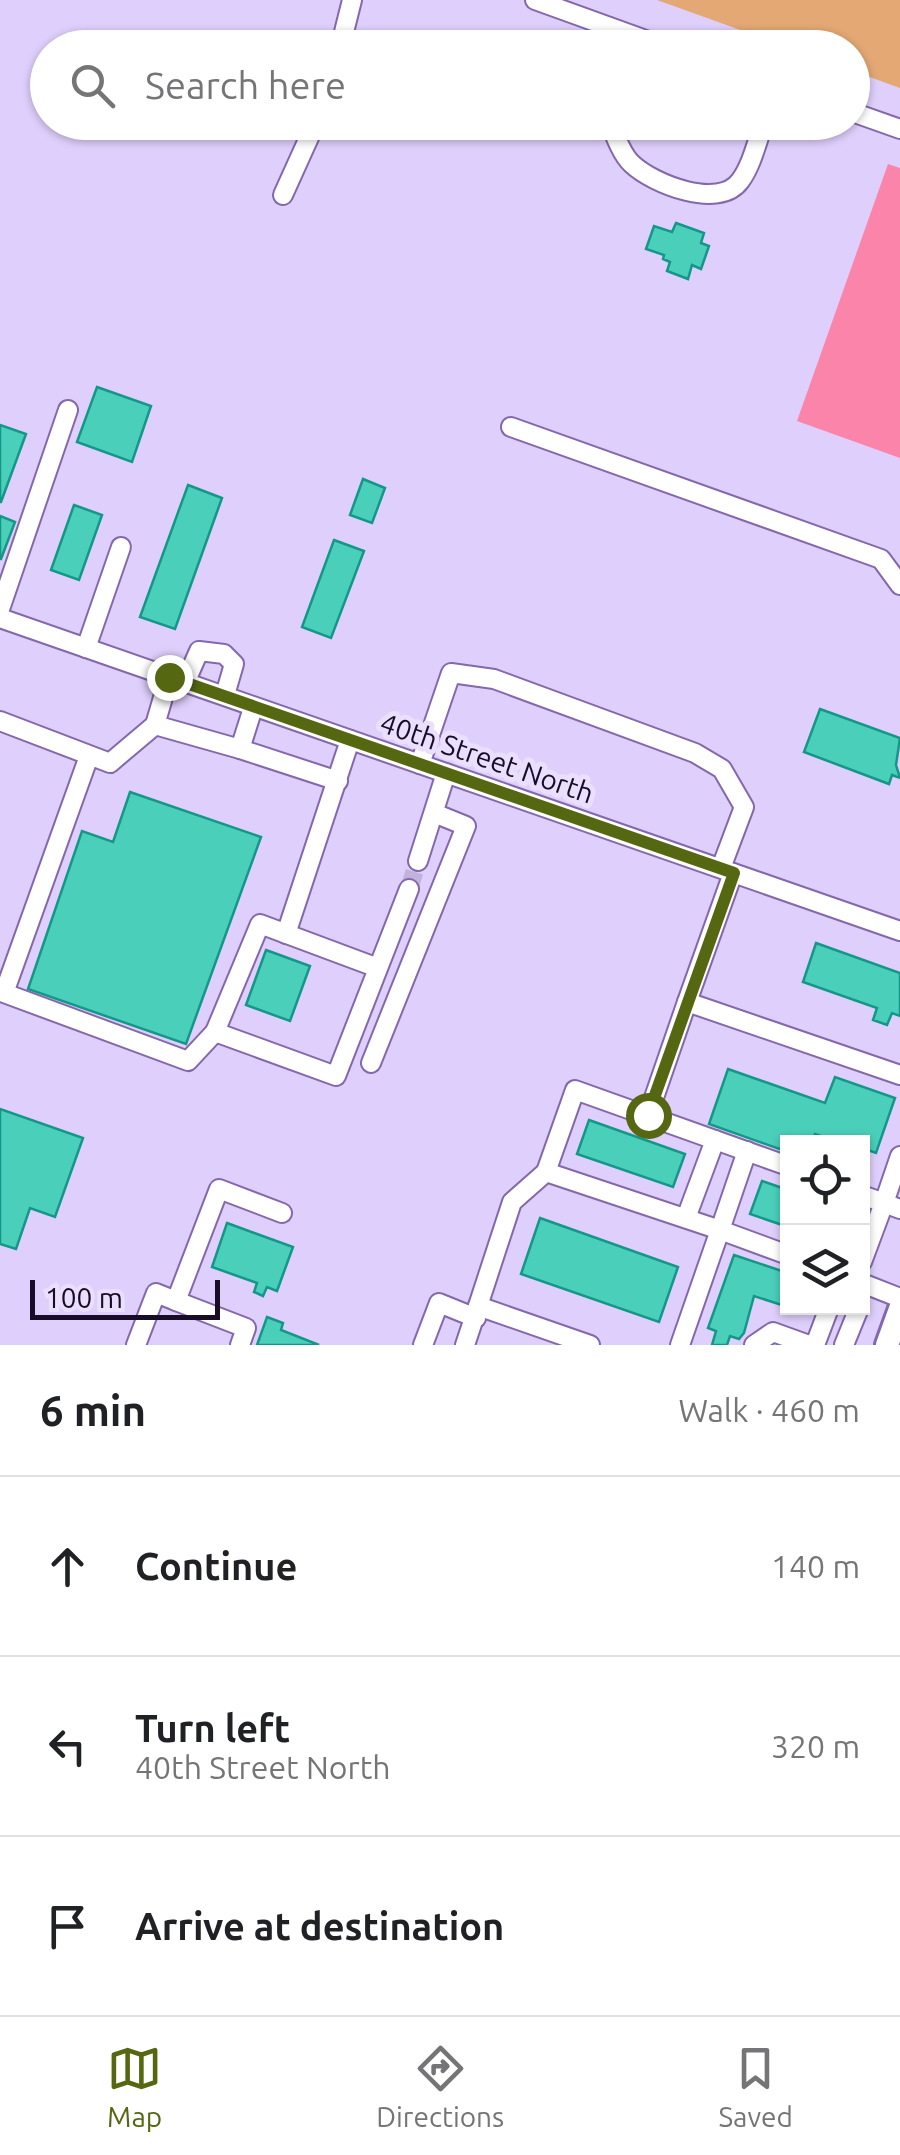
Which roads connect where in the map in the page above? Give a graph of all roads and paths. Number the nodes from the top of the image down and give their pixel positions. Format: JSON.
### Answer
{"nodes":[{"id":1,"x":352,"y":0,"type":"edge"},
{"id":2,"x":535,"y":0,"type":"edge"},
{"id":3,"x":609,"y":26,"type":"junction"},
{"id":4,"x":344,"y":30,"type":"edge"},
{"id":5,"x":608,"y":30,"type":"edge"},
{"id":6,"x":620,"y":30,"type":"edge"},
{"id":7,"x":870,"y":118,"type":"edge"},
{"id":8,"x":900,"y":129,"type":"edge"},
{"id":9,"x":308,"y":140,"type":"edge"},
{"id":10,"x":618,"y":140,"type":"edge"},
{"id":11,"x":757,"y":140,"type":"edge"},
{"id":12,"x":283,"y":195,"type":"dead end"},
{"id":13,"x":68,"y":410,"type":"dead end"},
{"id":14,"x":511,"y":426,"type":"dead end"},
{"id":15,"x":121,"y":547,"type":"dead end"},
{"id":16,"x":900,"y":585,"type":"edge"},
{"id":17,"x":0,"y":609,"type":"edge"},
{"id":18,"x":0,"y":618,"type":"edge"},
{"id":19,"x":86,"y":648,"type":"junction"},
{"id":20,"x":177,"y":680,"type":"junction"},
{"id":21,"x":225,"y":695,"type":"junction"},
{"id":22,"x":252,"y":708,"type":"junction"},
{"id":23,"x":0,"y":722,"type":"edge"},
{"id":24,"x":156,"y":725,"type":"junction"},
{"id":25,"x":350,"y":740,"type":"junction"},
{"id":26,"x":240,"y":749,"type":"junction"},
{"id":27,"x":89,"y":756,"type":"junction"},
{"id":28,"x":420,"y":764,"type":"junction"},
{"id":29,"x":446,"y":773,"type":"junction"},
{"id":30,"x":338,"y":781,"type":"junction"},
{"id":31,"x":434,"y":813,"type":"junction"},
{"id":32,"x":418,"y":861,"type":"tunnel mouth"},
{"id":33,"x":727,"y":870,"type":"junction"},
{"id":34,"x":409,"y":889,"type":"tunnel mouth"},
{"id":35,"x":900,"y":931,"type":"edge"},
{"id":36,"x":286,"y":934,"type":"junction"},
{"id":37,"x":378,"y":968,"type":"junction"},
{"id":38,"x":2,"y":992,"type":"edge"},
{"id":39,"x":687,"y":1002,"type":"junction"},
{"id":40,"x":215,"y":1032,"type":"junction"},
{"id":41,"x":371,"y":1063,"type":"dead end"},
{"id":42,"x":900,"y":1075,"type":"edge"},
{"id":43,"x":648,"y":1115,"type":"junction"},
{"id":44,"x":715,"y":1140,"type":"junction"},
{"id":45,"x":748,"y":1152,"type":"junction"},
{"id":46,"x":900,"y":1156,"type":"edge"},
{"id":47,"x":780,"y":1163,"type":"edge"},
{"id":48,"x":546,"y":1172,"type":"junction"},
{"id":49,"x":892,"y":1206,"type":"edge"},
{"id":50,"x":282,"y":1213,"type":"dead end"},
{"id":51,"x":686,"y":1218,"type":"junction"},
{"id":52,"x":720,"y":1230,"type":"junction"},
{"id":53,"x":870,"y":1247,"type":"edge"},
{"id":54,"x":780,"y":1252,"type":"edge"},
{"id":55,"x":900,"y":1298,"type":"edge"},
{"id":56,"x":176,"y":1301,"type":"junction"},
{"id":57,"x":870,"y":1306,"type":"edge"},
{"id":58,"x":900,"y":1309,"type":"edge"},
{"id":59,"x":477,"y":1312,"type":"junction"},
{"id":60,"x":846,"y":1315,"type":"edge"},
{"id":61,"x":136,"y":1345,"type":"edge"},
{"id":62,"x":240,"y":1345,"type":"edge"},
{"id":63,"x":423,"y":1345,"type":"edge"},
{"id":64,"x":465,"y":1345,"type":"edge"},
{"id":65,"x":590,"y":1345,"type":"edge"},
{"id":66,"x":680,"y":1345,"type":"edge"},
{"id":67,"x":754,"y":1345,"type":"edge"},
{"id":68,"x":812,"y":1345,"type":"edge"},
{"id":69,"x":887,"y":1345,"type":"edge"}],
"edges":[{"from":1,"to":4,"type":"street"},
{"from":2,"to":3,"type":"street"},
{"from":3,"to":5,"type":"street"},
{"from":3,"to":6,"type":"street"},
{"from":7,"to":8,"type":"street"},
{"from":9,"to":12,"type":"street"},
{"from":10,"to":11,"type":"street"},
{"from":13,"to":17,"type":"street"},
{"from":14,"to":16,"type":"street"},
{"from":15,"to":19,"type":"street"},
{"from":18,"to":19,"type":"street","name":"40th Street North"},
{"from":19,"to":20,"type":"street","name":"40th Street North"},
{"from":20,"to":21,"type":"street","name":"40th Street North"},
{"from":20,"to":21,"type":"street"},
{"from":20,"to":24,"type":"street"},
{"from":21,"to":22,"type":"street","name":"40th Street North"},
{"from":22,"to":25,"type":"street","name":"40th Street North"},
{"from":22,"to":26,"type":"street"},
{"from":23,"to":27,"type":"street"},
{"from":24,"to":26,"type":"street"},
{"from":24,"to":27,"type":"street"},
{"from":25,"to":28,"type":"street","name":"40th Street North"},
{"from":25,"to":30,"type":"street"},
{"from":26,"to":30,"type":"street"},
{"from":27,"to":38,"type":"street"},
{"from":28,"to":29,"type":"street","name":"40th Street North"},
{"from":28,"to":33,"type":"street"},
{"from":29,"to":31,"type":"street"},
{"from":29,"to":33,"type":"street","name":"40th Street North"},
{"from":30,"to":36,"type":"street"},
{"from":31,"to":32,"type":"street"},
{"from":31,"to":41,"type":"street"},
{"from":33,"to":35,"type":"street","name":"40th Street North"},
{"from":33,"to":39,"type":"street"},
{"from":34,"to":37,"type":"street"},
{"from":36,"to":37,"type":"street"},
{"from":36,"to":40,"type":"street"},
{"from":37,"to":40,"type":"street"},
{"from":38,"to":40,"type":"street"},
{"from":39,"to":42,"type":"street"},
{"from":39,"to":43,"type":"street"},
{"from":43,"to":44,"type":"street"},
{"from":43,"to":48,"type":"street"},
{"from":44,"to":45,"type":"street"},
{"from":44,"to":51,"type":"street"},
{"from":45,"to":47,"type":"street"},
{"from":45,"to":52,"type":"street"},
{"from":46,"to":49,"type":"street"},
{"from":48,"to":51,"type":"street"},
{"from":48,"to":59,"type":"street"},
{"from":49,"to":53,"type":"street"},
{"from":50,"to":56,"type":"street"},
{"from":51,"to":52,"type":"street"},
{"from":52,"to":54,"type":"street"},
{"from":52,"to":66,"type":"street"},
{"from":55,"to":57,"type":"street"},
{"from":56,"to":61,"type":"street"},
{"from":56,"to":62,"type":"street"},
{"from":58,"to":69,"type":"main road"},
{"from":59,"to":63,"type":"street"},
{"from":59,"to":64,"type":"street"},
{"from":59,"to":65,"type":"street"},
{"from":60,"to":68,"type":"street"},
{"from":67,"to":68,"type":"street"}]}
